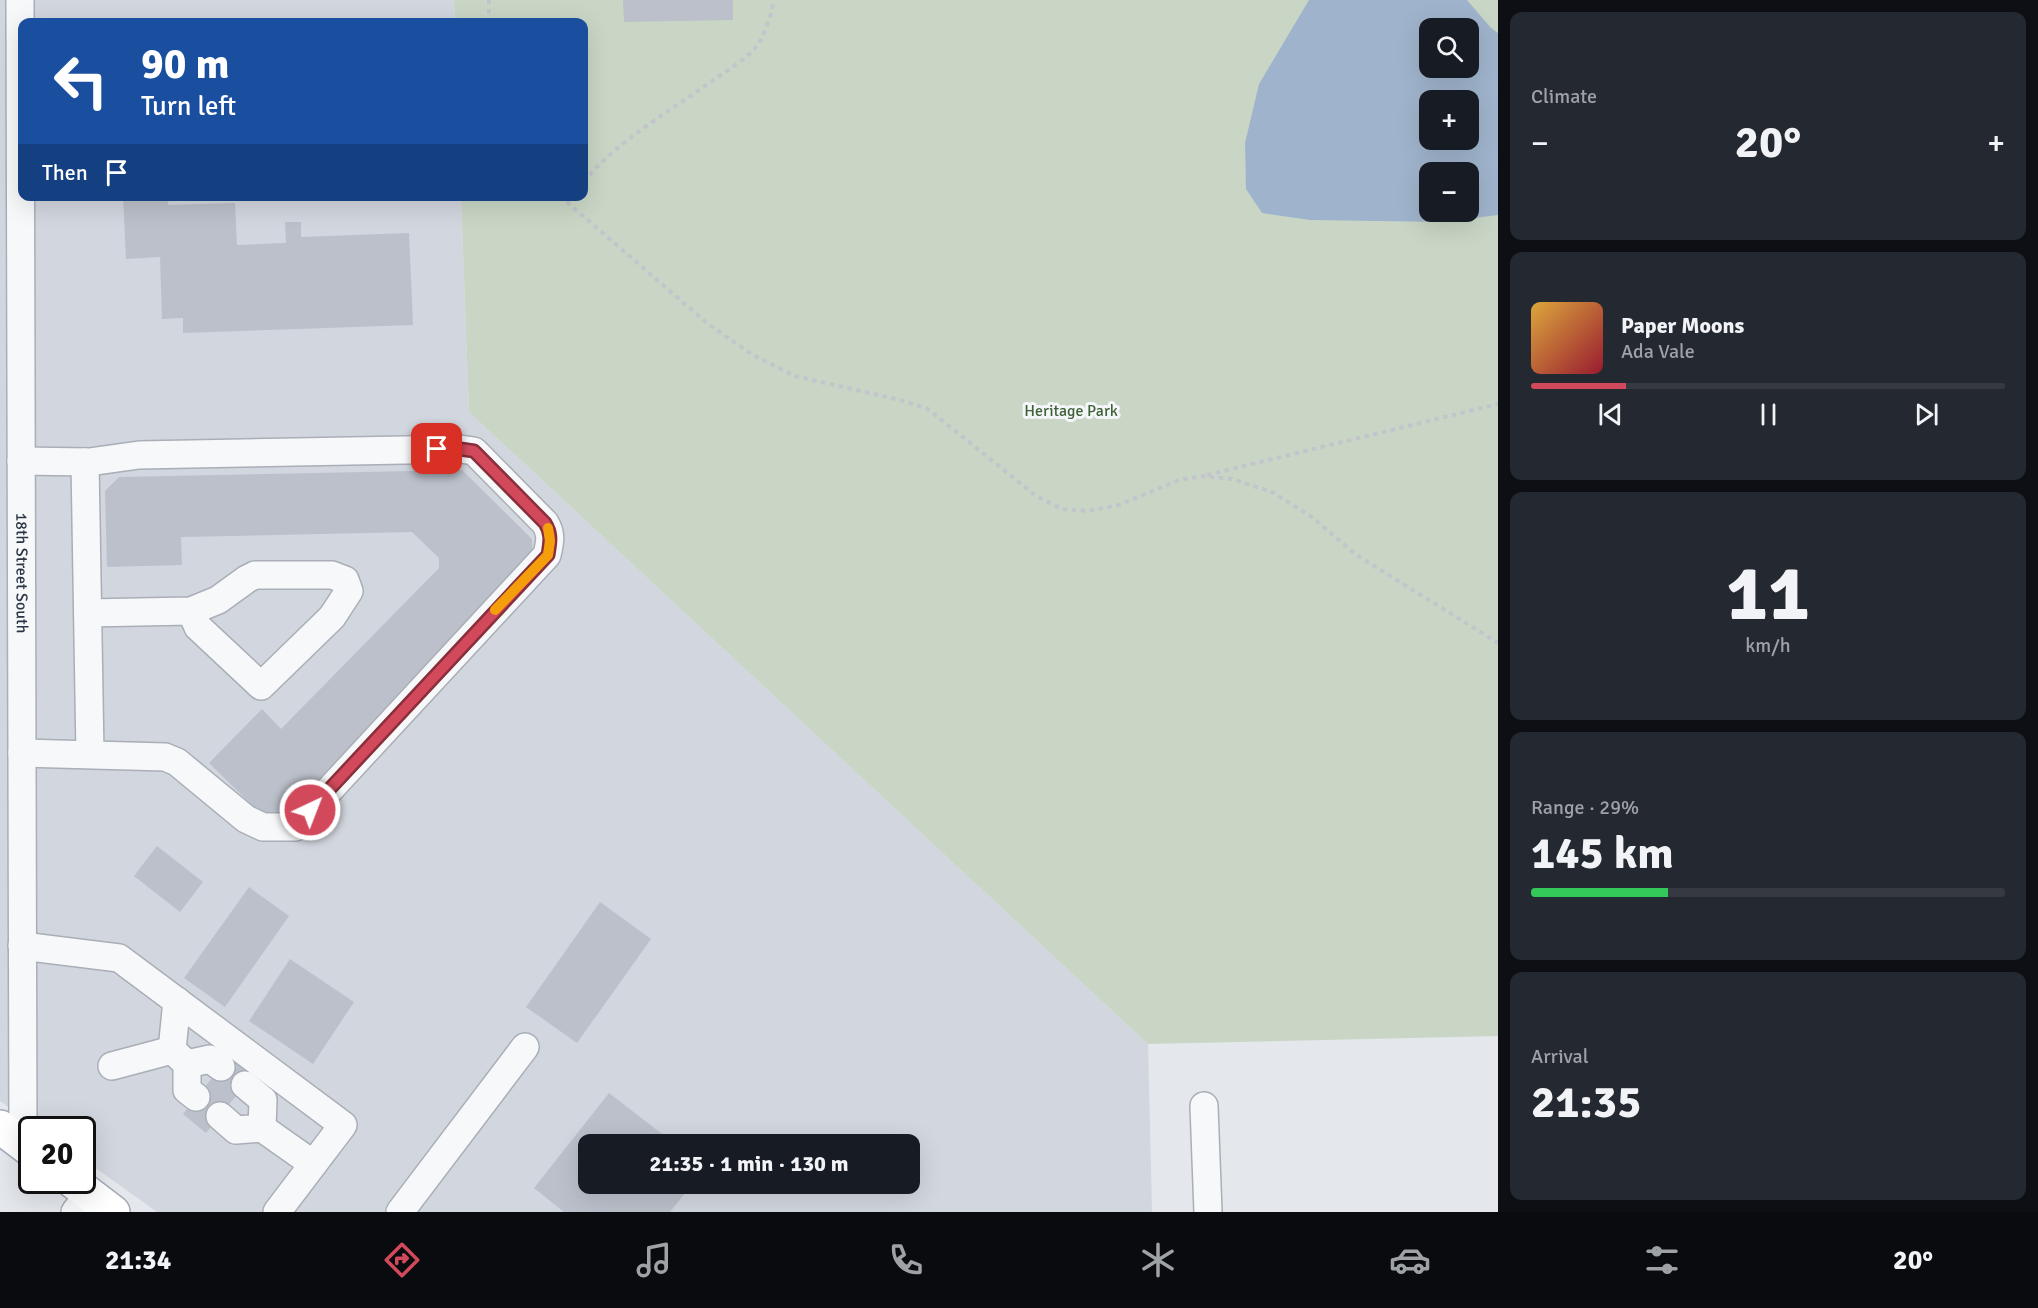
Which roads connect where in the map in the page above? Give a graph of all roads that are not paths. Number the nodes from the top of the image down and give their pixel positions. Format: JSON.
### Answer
{"nodes":[{"id":1,"x":20,"y":0,"type":"edge"},
{"id":2,"x":10,"y":86,"type":"edge"},
{"id":3,"x":10,"y":326,"type":"edge"},
{"id":4,"x":21,"y":461,"type":"junction"},
{"id":5,"x":85,"y":462,"type":"junction"},
{"id":6,"x":191,"y":611,"type":"junction"},
{"id":7,"x":88,"y":613,"type":"junction"},
{"id":8,"x":22,"y":753,"type":"junction"},
{"id":9,"x":90,"y":754,"type":"junction"},
{"id":10,"x":22,"y":946,"type":"junction"},
{"id":11,"x":177,"y":1001,"type":"junction"},
{"id":12,"x":525,"y":1047,"type":"dead end"},
{"id":13,"x":179,"y":1057,"type":"junction"},
{"id":14,"x":112,"y":1066,"type":"dead end"},
{"id":15,"x":221,"y":1067,"type":"dead end"},
{"id":16,"x":244,"y":1086,"type":"dead end"},
{"id":17,"x":196,"y":1097,"type":"dead end"},
{"id":18,"x":1204,"y":1106,"type":"dead end"},
{"id":19,"x":19,"y":1116,"type":"edge"},
{"id":20,"x":220,"y":1116,"type":"dead end"},
{"id":21,"x":262,"y":1128,"type":"junction"},
{"id":22,"x":313,"y":1164,"type":"junction"},
{"id":23,"x":277,"y":1212,"type":"edge"},
{"id":24,"x":400,"y":1212,"type":"edge"},
{"id":25,"x":1208,"y":1212,"type":"edge"}],
"edges":[{"from":1,"to":2,"type":"street","name":"18th Street South"},
{"from":2,"to":3,"type":"street","name":"18th Street South"},
{"from":3,"to":4,"type":"street","name":"18th Street South"},
{"from":4,"to":5,"type":"street"},
{"from":4,"to":8,"type":"street","name":"18th Street South"},
{"from":5,"to":7,"type":"street"},
{"from":5,"to":9,"type":"street"},
{"from":6,"to":6,"type":"street"},
{"from":6,"to":7,"type":"street"},
{"from":7,"to":9,"type":"street"},
{"from":8,"to":9,"type":"street"},
{"from":8,"to":10,"type":"street","name":"18th Street South"},
{"from":10,"to":11,"type":"street"},
{"from":10,"to":19,"type":"street","name":"18th Street South"},
{"from":11,"to":13,"type":"street"},
{"from":11,"to":22,"type":"street"},
{"from":12,"to":24,"type":"street"},
{"from":13,"to":14,"type":"street"},
{"from":13,"to":15,"type":"street"},
{"from":13,"to":17,"type":"street"},
{"from":16,"to":21,"type":"street"},
{"from":18,"to":25,"type":"street"},
{"from":20,"to":21,"type":"street"},
{"from":21,"to":22,"type":"street"},
{"from":22,"to":23,"type":"street"}]}
